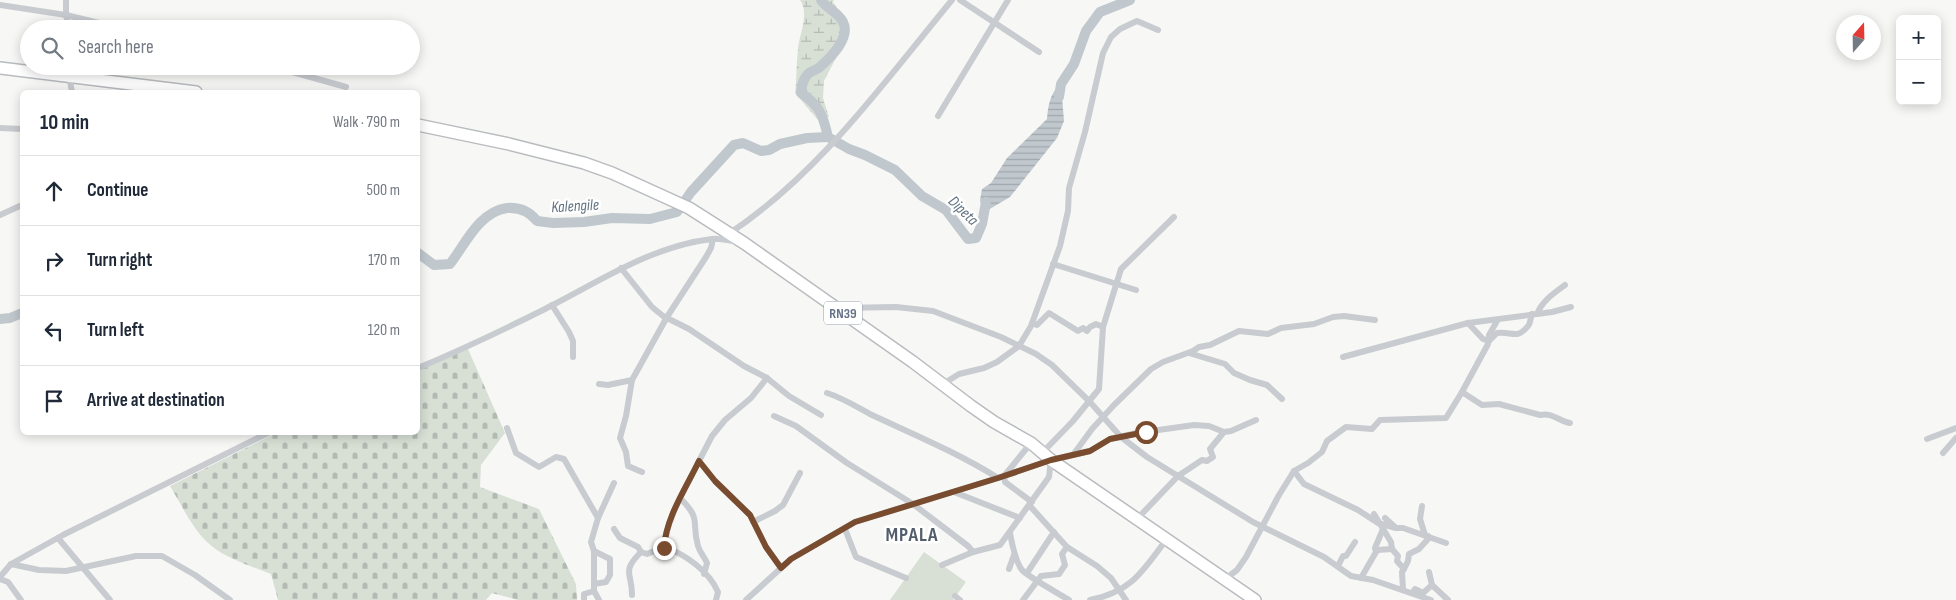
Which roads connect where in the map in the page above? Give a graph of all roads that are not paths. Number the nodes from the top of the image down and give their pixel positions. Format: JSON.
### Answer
{"nodes":[{"id":1,"x":66,"y":0,"type":"edge"},
{"id":2,"x":952,"y":0,"type":"edge"},
{"id":3,"x":960,"y":0,"type":"edge"},
{"id":4,"x":1008,"y":0,"type":"edge"},
{"id":5,"x":0,"y":6,"type":"edge"},
{"id":6,"x":66,"y":15,"type":"junction"},
{"id":7,"x":67,"y":20,"type":"edge"},
{"id":8,"x":87,"y":20,"type":"edge"},
{"id":9,"x":996,"y":23,"type":"junction"},
{"id":10,"x":1158,"y":30,"type":"dead end"},
{"id":11,"x":1039,"y":52,"type":"dead end"},
{"id":12,"x":0,"y":68,"type":"edge"},
{"id":13,"x":20,"y":69,"type":"edge"},
{"id":14,"x":70,"y":75,"type":"edge"},
{"id":15,"x":94,"y":75,"type":"edge"},
{"id":16,"x":303,"y":75,"type":"edge"},
{"id":17,"x":346,"y":87,"type":"dead end"},
{"id":18,"x":72,"y":90,"type":"edge"},
{"id":19,"x":184,"y":90,"type":"edge"},
{"id":20,"x":938,"y":116,"type":"dead end"},
{"id":21,"x":420,"y":125,"type":"edge"},
{"id":22,"x":0,"y":128,"type":"edge"},
{"id":23,"x":20,"y":129,"type":"edge"},
{"id":24,"x":20,"y":206,"type":"edge"},
{"id":25,"x":0,"y":215,"type":"edge"},
{"id":26,"x":1174,"y":216,"type":"dead end"},
{"id":27,"x":730,"y":233,"type":"junction"},
{"id":28,"x":713,"y":239,"type":"junction"},
{"id":29,"x":744,"y":243,"type":"junction"},
{"id":30,"x":1053,"y":264,"type":"junction"},
{"id":31,"x":621,"y":268,"type":"junction"},
{"id":32,"x":1116,"y":285,"type":"junction"},
{"id":33,"x":1566,"y":285,"type":"dead end"},
{"id":34,"x":1136,"y":290,"type":"dead end"},
{"id":35,"x":552,"y":305,"type":"junction"},
{"id":36,"x":1571,"y":307,"type":"dead end"},
{"id":37,"x":836,"y":308,"type":"junction"},
{"id":38,"x":1534,"y":314,"type":"junction"},
{"id":39,"x":667,"y":317,"type":"junction"},
{"id":40,"x":1375,"y":320,"type":"dead end"},
{"id":41,"x":1497,"y":321,"type":"junction"},
{"id":42,"x":1032,"y":323,"type":"junction"},
{"id":43,"x":1468,"y":323,"type":"junction"},
{"id":44,"x":1104,"y":327,"type":"junction"},
{"id":45,"x":706,"y":331,"type":"dead end"},
{"id":46,"x":700,"y":336,"type":"junction"},
{"id":47,"x":1489,"y":341,"type":"junction"},
{"id":48,"x":1019,"y":346,"type":"junction"},
{"id":49,"x":1188,"y":352,"type":"junction"},
{"id":50,"x":1343,"y":357,"type":"dead end"},
{"id":51,"x":573,"y":358,"type":"dead end"},
{"id":52,"x":420,"y":367,"type":"edge"},
{"id":53,"x":767,"y":378,"type":"junction"},
{"id":54,"x":632,"y":380,"type":"junction"},
{"id":55,"x":599,"y":384,"type":"dead end"},
{"id":56,"x":943,"y":384,"type":"junction"},
{"id":57,"x":1462,"y":392,"type":"junction"},
{"id":58,"x":827,"y":393,"type":"dead end"},
{"id":59,"x":1282,"y":399,"type":"dead end"},
{"id":60,"x":1090,"y":402,"type":"junction"},
{"id":61,"x":821,"y":415,"type":"dead end"},
{"id":62,"x":774,"y":416,"type":"dead end"},
{"id":63,"x":1103,"y":417,"type":"junction"},
{"id":64,"x":1256,"y":420,"type":"dead end"},
{"id":65,"x":1570,"y":423,"type":"dead end"},
{"id":66,"x":507,"y":428,"type":"dead end"},
{"id":67,"x":1956,"y":428,"type":"edge"},
{"id":68,"x":1224,"y":432,"type":"junction"},
{"id":69,"x":264,"y":435,"type":"edge"},
{"id":70,"x":1121,"y":437,"type":"junction"},
{"id":71,"x":1956,"y":438,"type":"edge"},
{"id":72,"x":1927,"y":439,"type":"dead end"},
{"id":73,"x":1031,"y":443,"type":"junction"},
{"id":74,"x":1943,"y":453,"type":"dead end"},
{"id":75,"x":1073,"y":455,"type":"junction"},
{"id":76,"x":1047,"y":456,"type":"junction"},
{"id":77,"x":699,"y":461,"type":"junction"},
{"id":78,"x":1294,"y":471,"type":"junction"},
{"id":79,"x":642,"y":472,"type":"dead end"},
{"id":80,"x":800,"y":473,"type":"dead end"},
{"id":81,"x":1178,"y":476,"type":"junction"},
{"id":82,"x":1001,"y":477,"type":"junction"},
{"id":83,"x":614,"y":483,"type":"dead end"},
{"id":84,"x":954,"y":492,"type":"junction"},
{"id":85,"x":681,"y":499,"type":"junction"},
{"id":86,"x":913,"y":504,"type":"junction"},
{"id":87,"x":1031,"y":504,"type":"junction"},
{"id":88,"x":1422,"y":506,"type":"dead end"},
{"id":89,"x":1374,"y":514,"type":"dead end"},
{"id":90,"x":598,"y":518,"type":"junction"},
{"id":91,"x":1020,"y":518,"type":"junction"},
{"id":92,"x":1385,"y":518,"type":"dead end"},
{"id":93,"x":1137,"y":520,"type":"junction"},
{"id":94,"x":753,"y":522,"type":"junction"},
{"id":95,"x":1382,"y":526,"type":"junction"},
{"id":96,"x":1262,"y":528,"type":"junction"},
{"id":97,"x":1395,"y":528,"type":"junction"},
{"id":98,"x":614,"y":529,"type":"dead end"},
{"id":99,"x":845,"y":529,"type":"junction"},
{"id":100,"x":1054,"y":532,"type":"junction"},
{"id":101,"x":1010,"y":533,"type":"junction"},
{"id":102,"x":1426,"y":535,"type":"junction"},
{"id":103,"x":58,"y":538,"type":"junction"},
{"id":104,"x":1166,"y":540,"type":"junction"},
{"id":105,"x":1354,"y":542,"type":"dead end"},
{"id":106,"x":1446,"y":543,"type":"dead end"},
{"id":107,"x":1067,"y":547,"type":"junction"},
{"id":108,"x":664,"y":548,"type":"junction"},
{"id":109,"x":1392,"y":549,"type":"junction"},
{"id":110,"x":594,"y":551,"type":"junction"},
{"id":111,"x":641,"y":552,"type":"junction"},
{"id":112,"x":973,"y":552,"type":"junction"},
{"id":113,"x":1376,"y":552,"type":"junction"},
{"id":114,"x":1014,"y":555,"type":"junction"},
{"id":115,"x":11,"y":564,"type":"junction"},
{"id":116,"x":942,"y":565,"type":"dead end"},
{"id":117,"x":1338,"y":566,"type":"junction"},
{"id":118,"x":83,"y":568,"type":"junction"},
{"id":119,"x":781,"y":568,"type":"junction"},
{"id":120,"x":1009,"y":569,"type":"dead end"},
{"id":121,"x":1404,"y":569,"type":"junction"},
{"id":122,"x":1430,"y":572,"type":"dead end"},
{"id":123,"x":1027,"y":573,"type":"junction"},
{"id":124,"x":704,"y":574,"type":"junction"},
{"id":125,"x":0,"y":578,"type":"edge"},
{"id":126,"x":906,"y":578,"type":"dead end"},
{"id":127,"x":1361,"y":578,"type":"junction"},
{"id":128,"x":1038,"y":580,"type":"junction"},
{"id":129,"x":1224,"y":580,"type":"junction"},
{"id":130,"x":1432,"y":585,"type":"junction"},
{"id":131,"x":594,"y":587,"type":"junction"},
{"id":132,"x":1121,"y":590,"type":"junction"},
{"id":133,"x":1403,"y":590,"type":"junction"},
{"id":134,"x":1412,"y":593,"type":"junction"},
{"id":135,"x":632,"y":595,"type":"dead end"},
{"id":136,"x":21,"y":600,"type":"edge"},
{"id":137,"x":110,"y":600,"type":"edge"},
{"id":138,"x":230,"y":600,"type":"edge"},
{"id":139,"x":584,"y":600,"type":"edge"},
{"id":140,"x":599,"y":600,"type":"edge"},
{"id":141,"x":716,"y":600,"type":"edge"},
{"id":142,"x":746,"y":600,"type":"edge"},
{"id":143,"x":1023,"y":600,"type":"edge"},
{"id":144,"x":1069,"y":600,"type":"edge"},
{"id":145,"x":1090,"y":600,"type":"edge"},
{"id":146,"x":1126,"y":600,"type":"edge"},
{"id":147,"x":1254,"y":600,"type":"edge"},
{"id":148,"x":1430,"y":600,"type":"edge"},
{"id":149,"x":1448,"y":600,"type":"edge"}],
"edges":[{"from":1,"to":6,"type":"street"},
{"from":2,"to":27,"type":"street"},
{"from":3,"to":9,"type":"street"},
{"from":4,"to":9,"type":"street"},
{"from":5,"to":6,"type":"street"},
{"from":6,"to":7,"type":"street"},
{"from":6,"to":8,"type":"street"},
{"from":9,"to":11,"type":"street"},
{"from":9,"to":20,"type":"street"},
{"from":10,"to":30,"type":"street"},
{"from":12,"to":13,"type":"highway"},
{"from":14,"to":18,"type":"street"},
{"from":15,"to":19,"type":"highway"},
{"from":16,"to":17,"type":"street"},
{"from":21,"to":27,"type":"highway","number":"RN39"},
{"from":22,"to":23,"type":"street"},
{"from":24,"to":25,"type":"street"},
{"from":26,"to":32,"type":"street"},
{"from":27,"to":29,"type":"highway","number":"RN39"},
{"from":28,"to":29,"type":"street"},
{"from":28,"to":31,"type":"street"},
{"from":28,"to":39,"type":"street"},
{"from":29,"to":37,"type":"highway","number":"RN39"},
{"from":30,"to":32,"type":"street"},
{"from":30,"to":42,"type":"street"},
{"from":31,"to":35,"type":"street"},
{"from":31,"to":39,"type":"street"},
{"from":32,"to":34,"type":"street"},
{"from":32,"to":44,"type":"street"},
{"from":33,"to":38,"type":"street"},
{"from":35,"to":51,"type":"street"},
{"from":35,"to":52,"type":"street"},
{"from":36,"to":38,"type":"street"},
{"from":37,"to":48,"type":"street"},
{"from":37,"to":56,"type":"highway","number":"RN39"},
{"from":38,"to":41,"type":"street"},
{"from":38,"to":47,"type":"street"},
{"from":39,"to":46,"type":"street"},
{"from":39,"to":54,"type":"street"},
{"from":40,"to":49,"type":"street"},
{"from":41,"to":43,"type":"street"},
{"from":41,"to":47,"type":"street"},
{"from":42,"to":44,"type":"street"},
{"from":42,"to":48,"type":"street"},
{"from":43,"to":47,"type":"street"},
{"from":43,"to":50,"type":"street"},
{"from":44,"to":60,"type":"street"},
{"from":45,"to":46,"type":"street"},
{"from":46,"to":53,"type":"street"},
{"from":47,"to":57,"type":"street"},
{"from":48,"to":56,"type":"street"},
{"from":48,"to":60,"type":"street"},
{"from":49,"to":59,"type":"street"},
{"from":49,"to":63,"type":"street"},
{"from":53,"to":61,"type":"street"},
{"from":53,"to":77,"type":"street"},
{"from":54,"to":55,"type":"street"},
{"from":54,"to":79,"type":"street"},
{"from":56,"to":73,"type":"highway","number":"RN39"},
{"from":57,"to":65,"type":"street"},
{"from":57,"to":78,"type":"street"},
{"from":58,"to":82,"type":"street"},
{"from":60,"to":63,"type":"street"},
{"from":60,"to":76,"type":"street"},
{"from":62,"to":86,"type":"street"},
{"from":63,"to":70,"type":"street"},
{"from":63,"to":75,"type":"street"},
{"from":64,"to":68,"type":"street"},
{"from":66,"to":90,"type":"street"},
{"from":67,"to":72,"type":"street"},
{"from":68,"to":70,"type":"street"},
{"from":68,"to":81,"type":"street"},
{"from":69,"to":103,"type":"street"},
{"from":70,"to":75,"type":"street"},
{"from":70,"to":81,"type":"street"},
{"from":71,"to":74,"type":"street"},
{"from":73,"to":76,"type":"highway","number":"RN39"},
{"from":73,"to":82,"type":"street"},
{"from":75,"to":76,"type":"street"},
{"from":76,"to":82,"type":"street"},
{"from":76,"to":87,"type":"street"},
{"from":76,"to":93,"type":"highway","number":"RN39"},
{"from":77,"to":85,"type":"street"},
{"from":77,"to":94,"type":"street"},
{"from":78,"to":95,"type":"street"},
{"from":78,"to":96,"type":"street"},
{"from":80,"to":94,"type":"street"},
{"from":81,"to":93,"type":"street"},
{"from":81,"to":96,"type":"street"},
{"from":82,"to":84,"type":"street"},
{"from":82,"to":87,"type":"street"},
{"from":83,"to":90,"type":"street"},
{"from":84,"to":86,"type":"street"},
{"from":84,"to":91,"type":"street"},
{"from":85,"to":108,"type":"street"},
{"from":85,"to":124,"type":"street"},
{"from":86,"to":99,"type":"street"},
{"from":86,"to":112,"type":"street"},
{"from":87,"to":91,"type":"street"},
{"from":87,"to":100,"type":"street"},
{"from":88,"to":102,"type":"street"},
{"from":89,"to":95,"type":"street"},
{"from":90,"to":110,"type":"street"},
{"from":91,"to":101,"type":"street"},
{"from":92,"to":97,"type":"street"},
{"from":93,"to":104,"type":"highway","number":"RN39"},
{"from":94,"to":119,"type":"street"},
{"from":95,"to":97,"type":"street"},
{"from":95,"to":109,"type":"street"},
{"from":95,"to":113,"type":"street"},
{"from":96,"to":117,"type":"street"},
{"from":96,"to":129,"type":"street"},
{"from":97,"to":102,"type":"street"},
{"from":98,"to":111,"type":"street"},
{"from":99,"to":119,"type":"street"},
{"from":99,"to":126,"type":"street"},
{"from":100,"to":107,"type":"street"},
{"from":100,"to":123,"type":"street"},
{"from":101,"to":112,"type":"street"},
{"from":101,"to":114,"type":"street"},
{"from":102,"to":106,"type":"street"},
{"from":102,"to":121,"type":"street"},
{"from":103,"to":115,"type":"street"},
{"from":103,"to":118,"type":"street"},
{"from":104,"to":129,"type":"highway","number":"RN39"},
{"from":104,"to":132,"type":"street"},
{"from":105,"to":117,"type":"street"},
{"from":107,"to":128,"type":"street"},
{"from":107,"to":132,"type":"street"},
{"from":108,"to":111,"type":"street"},
{"from":108,"to":124,"type":"street"},
{"from":109,"to":113,"type":"street"},
{"from":109,"to":121,"type":"street"},
{"from":110,"to":131,"type":"street"},
{"from":110,"to":131,"type":"street"},
{"from":111,"to":135,"type":"street"},
{"from":112,"to":116,"type":"street"},
{"from":113,"to":127,"type":"street"},
{"from":114,"to":120,"type":"street"},
{"from":114,"to":123,"type":"street"},
{"from":115,"to":118,"type":"street"},
{"from":115,"to":125,"type":"street"},
{"from":117,"to":127,"type":"street"},
{"from":118,"to":137,"type":"street"},
{"from":118,"to":138,"type":"street"},
{"from":119,"to":142,"type":"street"},
{"from":121,"to":133,"type":"street"},
{"from":122,"to":130,"type":"street"},
{"from":123,"to":128,"type":"street"},
{"from":124,"to":141,"type":"street"},
{"from":125,"to":136,"type":"street"},
{"from":127,"to":133,"type":"street"},
{"from":128,"to":143,"type":"street"},
{"from":128,"to":144,"type":"street"},
{"from":129,"to":147,"type":"highway","number":"RN39"},
{"from":130,"to":134,"type":"street"},
{"from":130,"to":149,"type":"street"},
{"from":131,"to":139,"type":"street"},
{"from":131,"to":140,"type":"street"},
{"from":132,"to":145,"type":"street"},
{"from":132,"to":146,"type":"street"},
{"from":133,"to":134,"type":"street"},
{"from":134,"to":148,"type":"street"}]}
